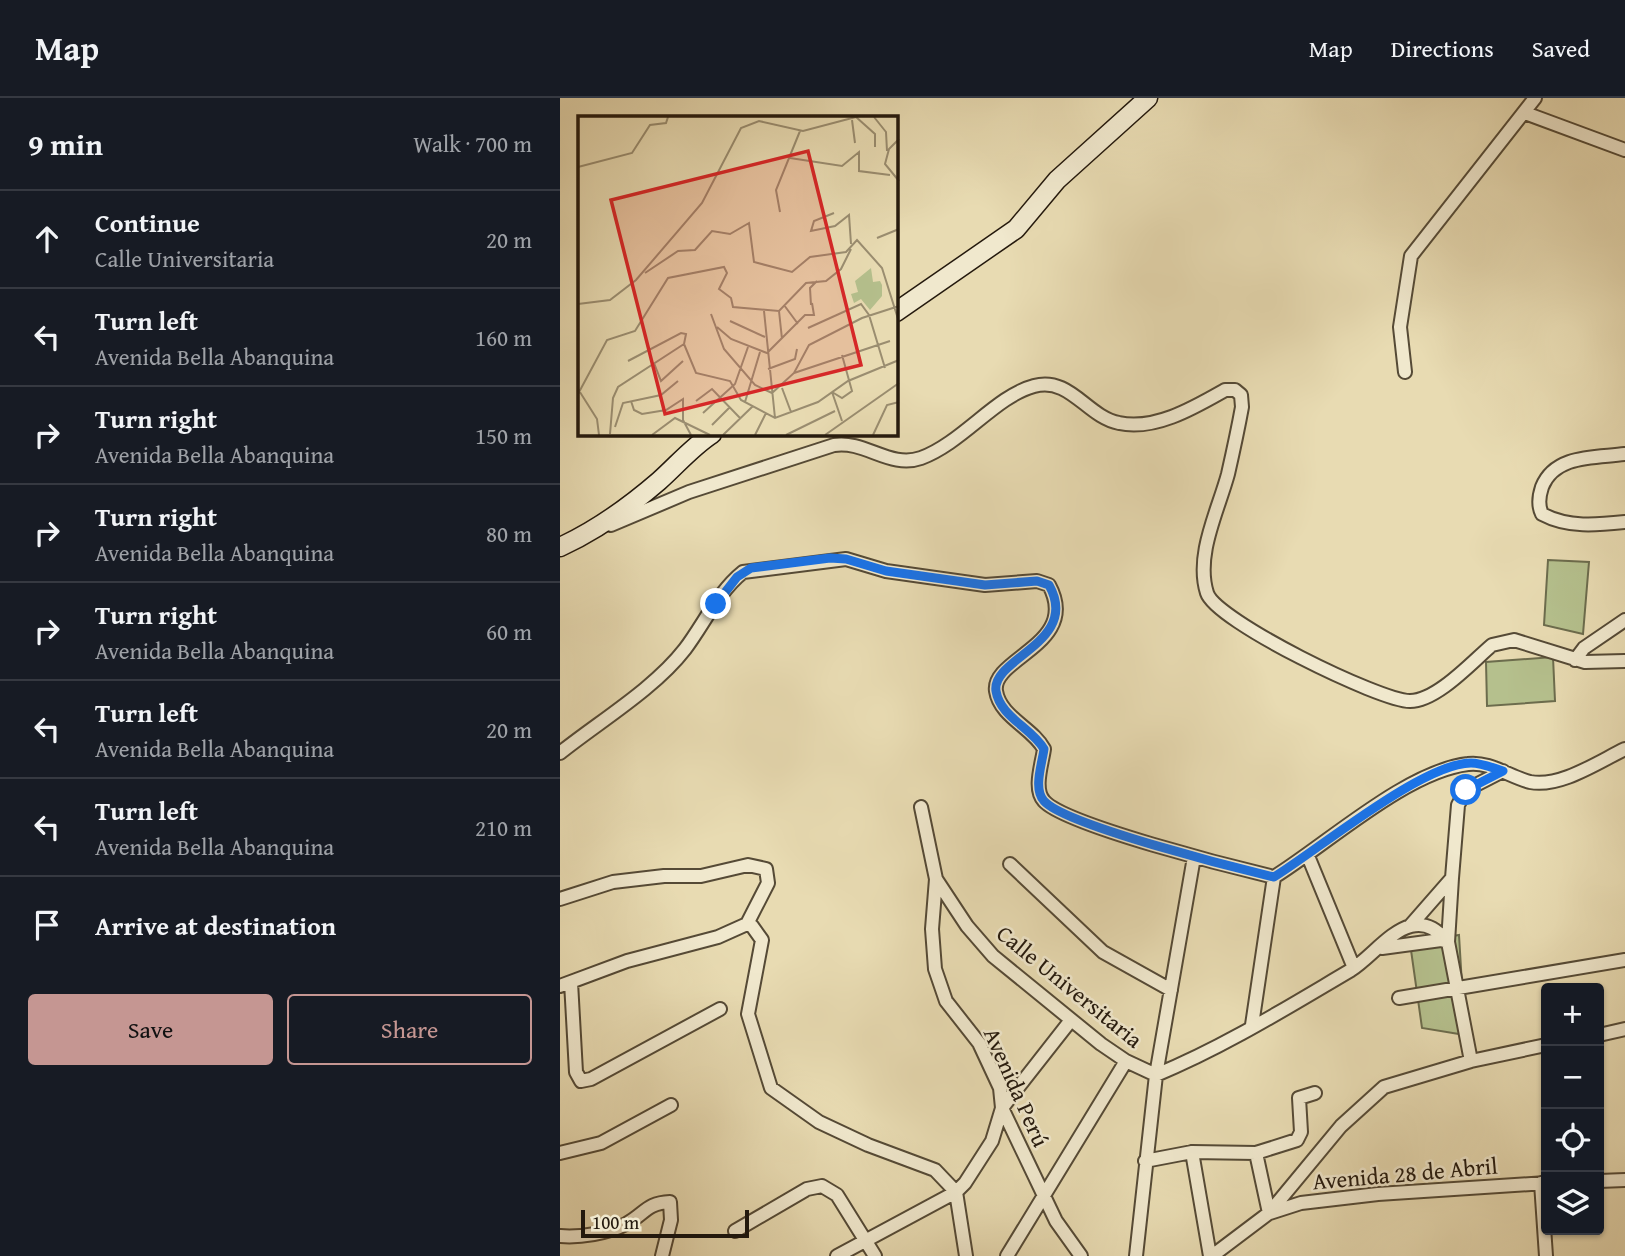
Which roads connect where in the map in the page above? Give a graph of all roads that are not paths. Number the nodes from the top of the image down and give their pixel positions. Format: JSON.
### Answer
{"nodes":[{"id":1,"x":1148,"y":98,"type":"edge"},
{"id":2,"x":1535,"y":98,"type":"edge"},
{"id":3,"x":1525,"y":113,"type":"junction"},
{"id":4,"x":1625,"y":150,"type":"edge"},
{"id":5,"x":898,"y":311,"type":"edge"},
{"id":6,"x":1405,"y":372,"type":"dead end"},
{"id":7,"x":710,"y":436,"type":"edge"},
{"id":8,"x":1625,"y":454,"type":"edge"},
{"id":9,"x":1625,"y":522,"type":"edge"},
{"id":10,"x":585,"y":536,"type":"junction"},
{"id":11,"x":560,"y":547,"type":"edge"},
{"id":12,"x":1625,"y":620,"type":"edge"},
{"id":13,"x":1575,"y":660,"type":"junction"},
{"id":14,"x":1625,"y":661,"type":"edge"},
{"id":15,"x":1625,"y":749,"type":"edge"},
{"id":16,"x":560,"y":753,"type":"edge"},
{"id":17,"x":1503,"y":771,"type":"junction"},
{"id":18,"x":921,"y":807,"type":"dead end"},
{"id":19,"x":1308,"y":856,"type":"junction"},
{"id":20,"x":1194,"y":857,"type":"junction"},
{"id":21,"x":1010,"y":864,"type":"dead end"},
{"id":22,"x":1274,"y":877,"type":"junction"},
{"id":23,"x":1452,"y":878,"type":"junction"},
{"id":24,"x":936,"y":879,"type":"junction"},
{"id":25,"x":560,"y":899,"type":"edge"},
{"id":26,"x":747,"y":924,"type":"junction"},
{"id":27,"x":1410,"y":926,"type":"junction"},
{"id":28,"x":1448,"y":942,"type":"junction"},
{"id":29,"x":1382,"y":948,"type":"junction"},
{"id":30,"x":1625,"y":960,"type":"edge"},
{"id":31,"x":1354,"y":968,"type":"junction"},
{"id":32,"x":566,"y":984,"type":"edge"},
{"id":33,"x":1458,"y":987,"type":"junction"},
{"id":34,"x":1171,"y":990,"type":"junction"},
{"id":35,"x":1399,"y":998,"type":"dead end"},
{"id":36,"x":720,"y":1009,"type":"dead end"},
{"id":37,"x":1071,"y":1020,"type":"junction"},
{"id":38,"x":1252,"y":1025,"type":"junction"},
{"id":39,"x":1625,"y":1029,"type":"edge"},
{"id":40,"x":1604,"y":1034,"type":"edge"},
{"id":41,"x":1541,"y":1046,"type":"edge"},
{"id":42,"x":1126,"y":1061,"type":"junction"},
{"id":43,"x":1471,"y":1061,"type":"junction"},
{"id":44,"x":1156,"y":1075,"type":"junction"},
{"id":45,"x":1315,"y":1093,"type":"dead end"},
{"id":46,"x":671,"y":1105,"type":"dead end"},
{"id":47,"x":1002,"y":1108,"type":"junction"},
{"id":48,"x":1192,"y":1152,"type":"junction"},
{"id":49,"x":560,"y":1153,"type":"edge"},
{"id":50,"x":1256,"y":1153,"type":"junction"},
{"id":51,"x":1145,"y":1161,"type":"junction"},
{"id":52,"x":1625,"y":1180,"type":"edge"},
{"id":53,"x":1604,"y":1181,"type":"edge"},
{"id":54,"x":1541,"y":1183,"type":"edge"},
{"id":55,"x":956,"y":1192,"type":"junction"},
{"id":56,"x":1044,"y":1198,"type":"junction"},
{"id":57,"x":1269,"y":1213,"type":"junction"},
{"id":58,"x":735,"y":1231,"type":"dead end"},
{"id":59,"x":1545,"y":1235,"type":"edge"},
{"id":60,"x":560,"y":1236,"type":"edge"},
{"id":61,"x":866,"y":1240,"type":"junction"},
{"id":62,"x":662,"y":1256,"type":"edge"},
{"id":63,"x":837,"y":1256,"type":"edge"},
{"id":64,"x":875,"y":1256,"type":"edge"},
{"id":65,"x":966,"y":1256,"type":"edge"},
{"id":66,"x":1007,"y":1256,"type":"edge"},
{"id":67,"x":1081,"y":1256,"type":"edge"},
{"id":68,"x":1136,"y":1256,"type":"edge"},
{"id":69,"x":1211,"y":1256,"type":"edge"},
{"id":70,"x":1546,"y":1256,"type":"edge"}],
"edges":[{"from":1,"to":5,"type":"main road"},
{"from":2,"to":3,"type":"street"},
{"from":3,"to":4,"type":"street"},
{"from":3,"to":6,"type":"street"},
{"from":7,"to":10,"type":"main road"},
{"from":8,"to":9,"type":"street"},
{"from":10,"to":11,"type":"main road"},
{"from":10,"to":13,"type":"street"},
{"from":12,"to":13,"type":"street"},
{"from":13,"to":14,"type":"street"},
{"from":15,"to":17,"type":"street"},
{"from":16,"to":20,"type":"street"},
{"from":17,"to":19,"type":"street"},
{"from":17,"to":23,"type":"street"},
{"from":18,"to":24,"type":"street","name":"Avenida Perú"},
{"from":19,"to":22,"type":"street"},
{"from":19,"to":31,"type":"street"},
{"from":20,"to":22,"type":"street"},
{"from":20,"to":34,"type":"street"},
{"from":21,"to":34,"type":"street"},
{"from":22,"to":38,"type":"street"},
{"from":23,"to":27,"type":"street","name":"Calle Universitaria"},
{"from":23,"to":28,"type":"street"},
{"from":24,"to":37,"type":"street","name":"Calle Universitaria"},
{"from":24,"to":47,"type":"street","name":"Avenida Perú"},
{"from":25,"to":26,"type":"street"},
{"from":26,"to":32,"type":"street"},
{"from":26,"to":55,"type":"street"},
{"from":27,"to":28,"type":"street"},
{"from":27,"to":29,"type":"street","name":"Calle Universitaria"},
{"from":28,"to":29,"type":"street","name":"Calle Universitaria"},
{"from":28,"to":33,"type":"street"},
{"from":29,"to":31,"type":"street","name":"Calle Universitaria"},
{"from":30,"to":33,"type":"street"},
{"from":31,"to":38,"type":"street","name":"Calle Universitaria"},
{"from":32,"to":36,"type":"street"},
{"from":33,"to":35,"type":"street"},
{"from":33,"to":43,"type":"street"},
{"from":34,"to":44,"type":"street"},
{"from":37,"to":42,"type":"street","name":"Calle Universitaria"},
{"from":37,"to":47,"type":"street"},
{"from":38,"to":44,"type":"street","name":"Calle Universitaria"},
{"from":39,"to":40,"type":"street"},
{"from":41,"to":43,"type":"street"},
{"from":42,"to":44,"type":"street","name":"Calle Universitaria"},
{"from":42,"to":56,"type":"street"},
{"from":43,"to":57,"type":"street"},
{"from":44,"to":51,"type":"street"},
{"from":45,"to":50,"type":"street"},
{"from":46,"to":49,"type":"street"},
{"from":47,"to":55,"type":"street"},
{"from":47,"to":56,"type":"street","name":"Avenida Perú"},
{"from":48,"to":50,"type":"street"},
{"from":48,"to":51,"type":"street"},
{"from":48,"to":69,"type":"street"},
{"from":50,"to":57,"type":"street"},
{"from":51,"to":68,"type":"street"},
{"from":52,"to":53,"type":"street"},
{"from":54,"to":57,"type":"street","name":"Avenida 28 de Abril"},
{"from":55,"to":61,"type":"street"},
{"from":55,"to":65,"type":"street"},
{"from":56,"to":66,"type":"street"},
{"from":56,"to":67,"type":"street","name":"Avenida Perú"},
{"from":57,"to":69,"type":"street"},
{"from":58,"to":61,"type":"street"},
{"from":59,"to":70,"type":"street"},
{"from":60,"to":62,"type":"street"},
{"from":61,"to":63,"type":"street"},
{"from":61,"to":64,"type":"street"}]}
